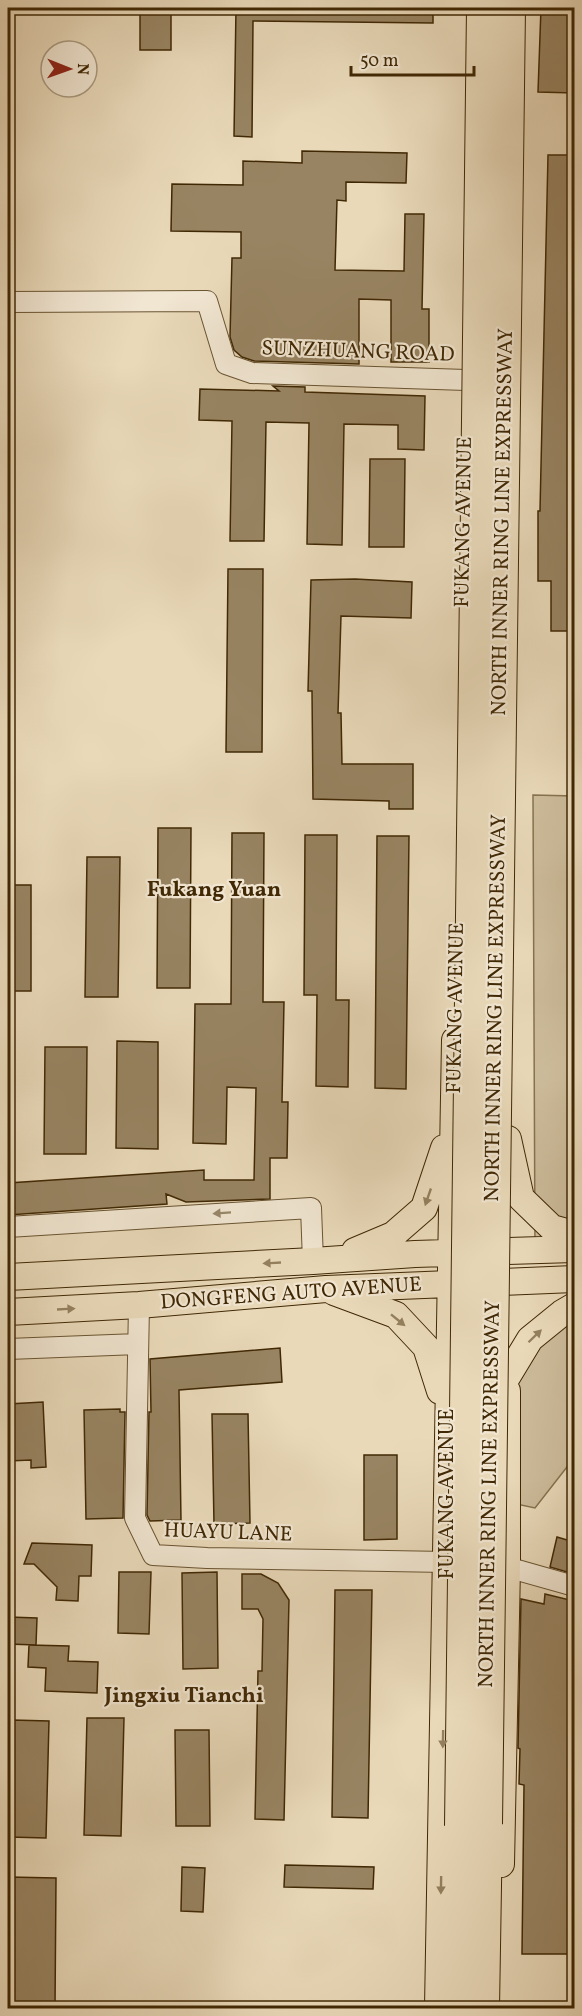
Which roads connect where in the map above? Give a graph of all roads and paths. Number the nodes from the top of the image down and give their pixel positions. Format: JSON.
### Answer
{"nodes":[{"id":1,"x":470,"y":8,"type":"edge"},
{"id":2,"x":482,"y":8,"type":"edge"},
{"id":3,"x":510,"y":8,"type":"edge"},
{"id":4,"x":520,"y":8,"type":"edge"},
{"id":5,"x":8,"y":302,"type":"edge"},
{"id":6,"x":466,"y":380,"type":"junction"},
{"id":7,"x":453,"y":1122,"type":"junction"},
{"id":8,"x":508,"y":1139,"type":"junction"},
{"id":9,"x":8,"y":1227,"type":"edge"},
{"id":10,"x":574,"y":1234,"type":"edge"},
{"id":11,"x":574,"y":1249,"type":"edge"},
{"id":12,"x":507,"y":1250,"type":"junction"},
{"id":13,"x":450,"y":1253,"type":"junction"},
{"id":14,"x":324,"y":1261,"type":"junction"},
{"id":15,"x":8,"y":1277,"type":"edge"},
{"id":16,"x":574,"y":1280,"type":"edge"},
{"id":17,"x":507,"y":1281,"type":"junction"},
{"id":18,"x":449,"y":1283,"type":"junction"},
{"id":19,"x":326,"y":1289,"type":"junction"},
{"id":20,"x":139,"y":1305,"type":"junction"},
{"id":21,"x":574,"y":1306,"type":"edge"},
{"id":22,"x":8,"y":1312,"type":"edge"},
{"id":23,"x":138,"y":1344,"type":"junction"},
{"id":24,"x":8,"y":1349,"type":"edge"},
{"id":25,"x":507,"y":1377,"type":"junction"},
{"id":26,"x":447,"y":1412,"type":"junction"},
{"id":27,"x":447,"y":1562,"type":"junction"},
{"id":28,"x":507,"y":1567,"type":"junction"},
{"id":29,"x":574,"y":1586,"type":"edge"},
{"id":30,"x":438,"y":2008,"type":"edge"},
{"id":31,"x":457,"y":2008,"type":"edge"},
{"id":32,"x":484,"y":2008,"type":"edge"},
{"id":33,"x":499,"y":2008,"type":"edge"}],
"edges":[{"from":1,"to":6,"type":"main road","name":"FUKANG AVENUE"},
{"from":2,"to":31,"type":"highway","name":"NORTH INNER RING LINE EXPRESSWAY","bridge":true},
{"from":3,"to":32,"type":"highway","name":"NORTH INNER RING LINE EXPRESSWAY","bridge":true},
{"from":4,"to":8,"type":"main road"},
{"from":5,"to":6,"type":"street","name":"SUNZHUANG ROAD"},
{"from":6,"to":7,"type":"main road","name":"FUKANG AVENUE"},
{"from":7,"to":13,"type":"main road","name":"FUKANG AVENUE"},
{"from":7,"to":14,"type":"main road","one_way":true},
{"from":8,"to":10,"type":"main road"},
{"from":8,"to":12,"type":"main road"},
{"from":14,"to":9,"type":"street","one_way":true},
{"from":11,"to":12,"type":"main road","name":"DONGFENG AUTO AVENUE"},
{"from":12,"to":13,"type":"main road","name":"DONGFENG AUTO AVENUE"},
{"from":12,"to":17,"type":"main road"},
{"from":13,"to":14,"type":"main road","name":"DONGFENG AUTO AVENUE"},
{"from":13,"to":18,"type":"main road","name":"FUKANG AVENUE"},
{"from":14,"to":15,"type":"main road","name":"DONGFENG AUTO AVENUE","one_way":true},
{"from":16,"to":17,"type":"main road","name":"DONGFENG AUTO AVENUE"},
{"from":17,"to":18,"type":"main road","name":"DONGFENG AUTO AVENUE"},
{"from":17,"to":25,"type":"main road"},
{"from":18,"to":19,"type":"main road","name":"DONGFENG AUTO AVENUE"},
{"from":18,"to":26,"type":"main road","name":"FUKANG AVENUE"},
{"from":19,"to":20,"type":"main road","name":"DONGFENG AUTO AVENUE"},
{"from":19,"to":26,"type":"main road","one_way":true},
{"from":22,"to":20,"type":"main road","name":"DONGFENG AUTO AVENUE","one_way":true},
{"from":20,"to":23,"type":"street","name":"HUAYU LANE"},
{"from":25,"to":21,"type":"main road","one_way":true},
{"from":23,"to":24,"type":"street"},
{"from":23,"to":27,"type":"street","name":"HUAYU LANE"},
{"from":25,"to":28,"type":"main road"},
{"from":26,"to":27,"type":"main road","name":"FUKANG AVENUE"},
{"from":27,"to":30,"type":"main road","name":"FUKANG AVENUE","one_way":true},
{"from":28,"to":29,"type":"street"},
{"from":28,"to":33,"type":"main road"}]}
